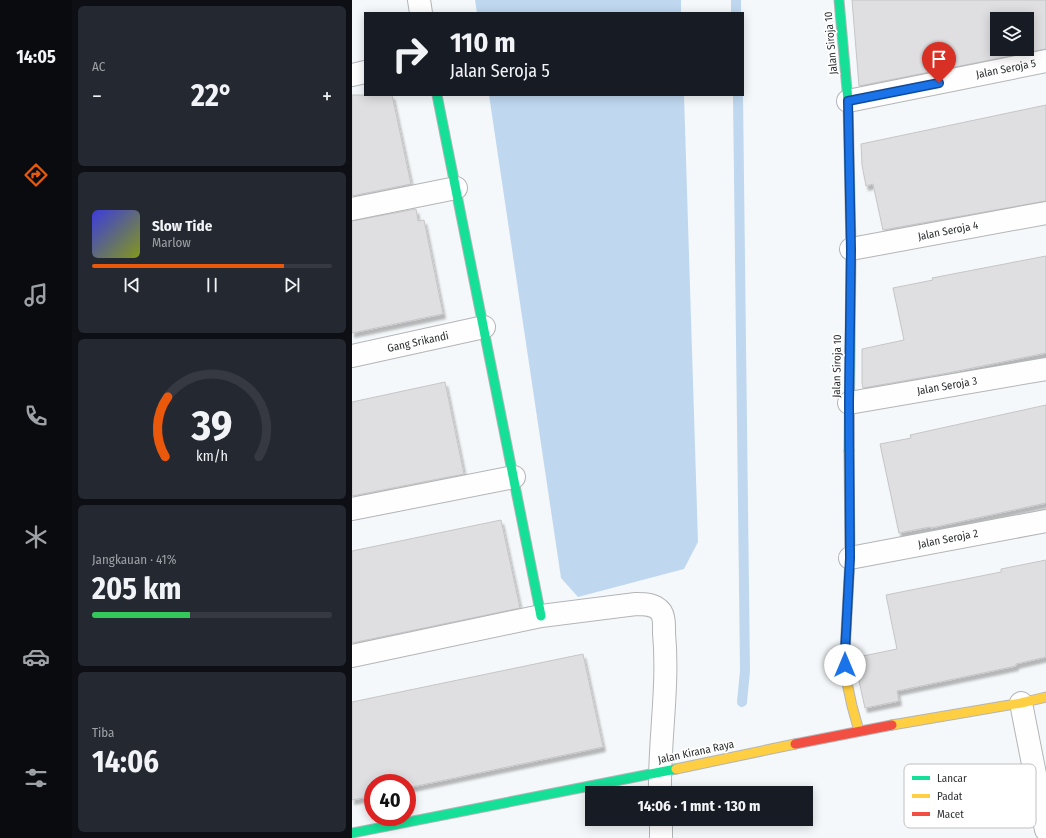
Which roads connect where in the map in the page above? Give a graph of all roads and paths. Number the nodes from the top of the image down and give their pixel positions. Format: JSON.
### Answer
{"nodes":[{"id":1,"x":419,"y":0,"type":"edge"},
{"id":2,"x":839,"y":0,"type":"edge"},
{"id":3,"x":421,"y":12,"type":"edge"},
{"id":4,"x":1046,"y":62,"type":"edge"},
{"id":5,"x":364,"y":72,"type":"edge"},
{"id":6,"x":352,"y":75,"type":"edge"},
{"id":7,"x":437,"y":96,"type":"edge"},
{"id":8,"x":848,"y":101,"type":"junction"},
{"id":9,"x":456,"y":188,"type":"junction"},
{"id":10,"x":352,"y":209,"type":"edge"},
{"id":11,"x":1046,"y":213,"type":"edge"},
{"id":12,"x":851,"y":250,"type":"junction"},
{"id":13,"x":484,"y":327,"type":"junction"},
{"id":14,"x":352,"y":356,"type":"edge"},
{"id":15,"x":1046,"y":369,"type":"edge"},
{"id":16,"x":849,"y":403,"type":"junction"},
{"id":17,"x":514,"y":477,"type":"junction"},
{"id":18,"x":352,"y":509,"type":"edge"},
{"id":19,"x":1046,"y":521,"type":"edge"},
{"id":20,"x":850,"y":558,"type":"junction"},
{"id":21,"x":541,"y":616,"type":"junction"},
{"id":22,"x":352,"y":656,"type":"edge"},
{"id":23,"x":1046,"y":698,"type":"edge"},
{"id":24,"x":1021,"y":703,"type":"junction"},
{"id":25,"x":859,"y":731,"type":"junction"},
{"id":26,"x":1033,"y":764,"type":"edge"},
{"id":27,"x":1036,"y":779,"type":"edge"},
{"id":28,"x":660,"y":783,"type":"edge"},
{"id":29,"x":661,"y":826,"type":"edge"},
{"id":30,"x":1046,"y":830,"type":"edge"},
{"id":31,"x":352,"y":833,"type":"edge"},
{"id":32,"x":661,"y":838,"type":"edge"}],
"edges":[{"from":1,"to":3,"type":"street"},
{"from":2,"to":8,"type":"street","name":"Jalan Siroja 10"},
{"from":4,"to":8,"type":"street","name":"Jalan Seroja 5"},
{"from":5,"to":6,"type":"street"},
{"from":7,"to":9,"type":"street"},
{"from":8,"to":12,"type":"street","name":"Jalan Siroja 10"},
{"from":9,"to":10,"type":"street"},
{"from":9,"to":13,"type":"street"},
{"from":11,"to":12,"type":"street","name":"Jalan Seroja 4"},
{"from":12,"to":16,"type":"street","name":"Jalan Siroja 10"},
{"from":13,"to":14,"type":"street","name":"Gang Srikandi"},
{"from":13,"to":17,"type":"street"},
{"from":15,"to":16,"type":"street","name":"Jalan Seroja 3"},
{"from":16,"to":20,"type":"street","name":"Jalan Siroja 10"},
{"from":17,"to":18,"type":"street"},
{"from":17,"to":21,"type":"street"},
{"from":19,"to":20,"type":"street","name":"Jalan Seroja 2"},
{"from":20,"to":25,"type":"street","name":"Jalan Siroja 10"},
{"from":21,"to":22,"type":"street"},
{"from":21,"to":28,"type":"street"},
{"from":23,"to":24,"type":"street","name":"Jalan Kirana Raya"},
{"from":24,"to":25,"type":"street","name":"Jalan Kirana Raya"},
{"from":24,"to":26,"type":"street"},
{"from":25,"to":28,"type":"street","name":"Jalan Kirana Raya"},
{"from":27,"to":30,"type":"street"},
{"from":28,"to":31,"type":"street","name":"Jalan Kirana Raya"},
{"from":29,"to":32,"type":"street"}]}
